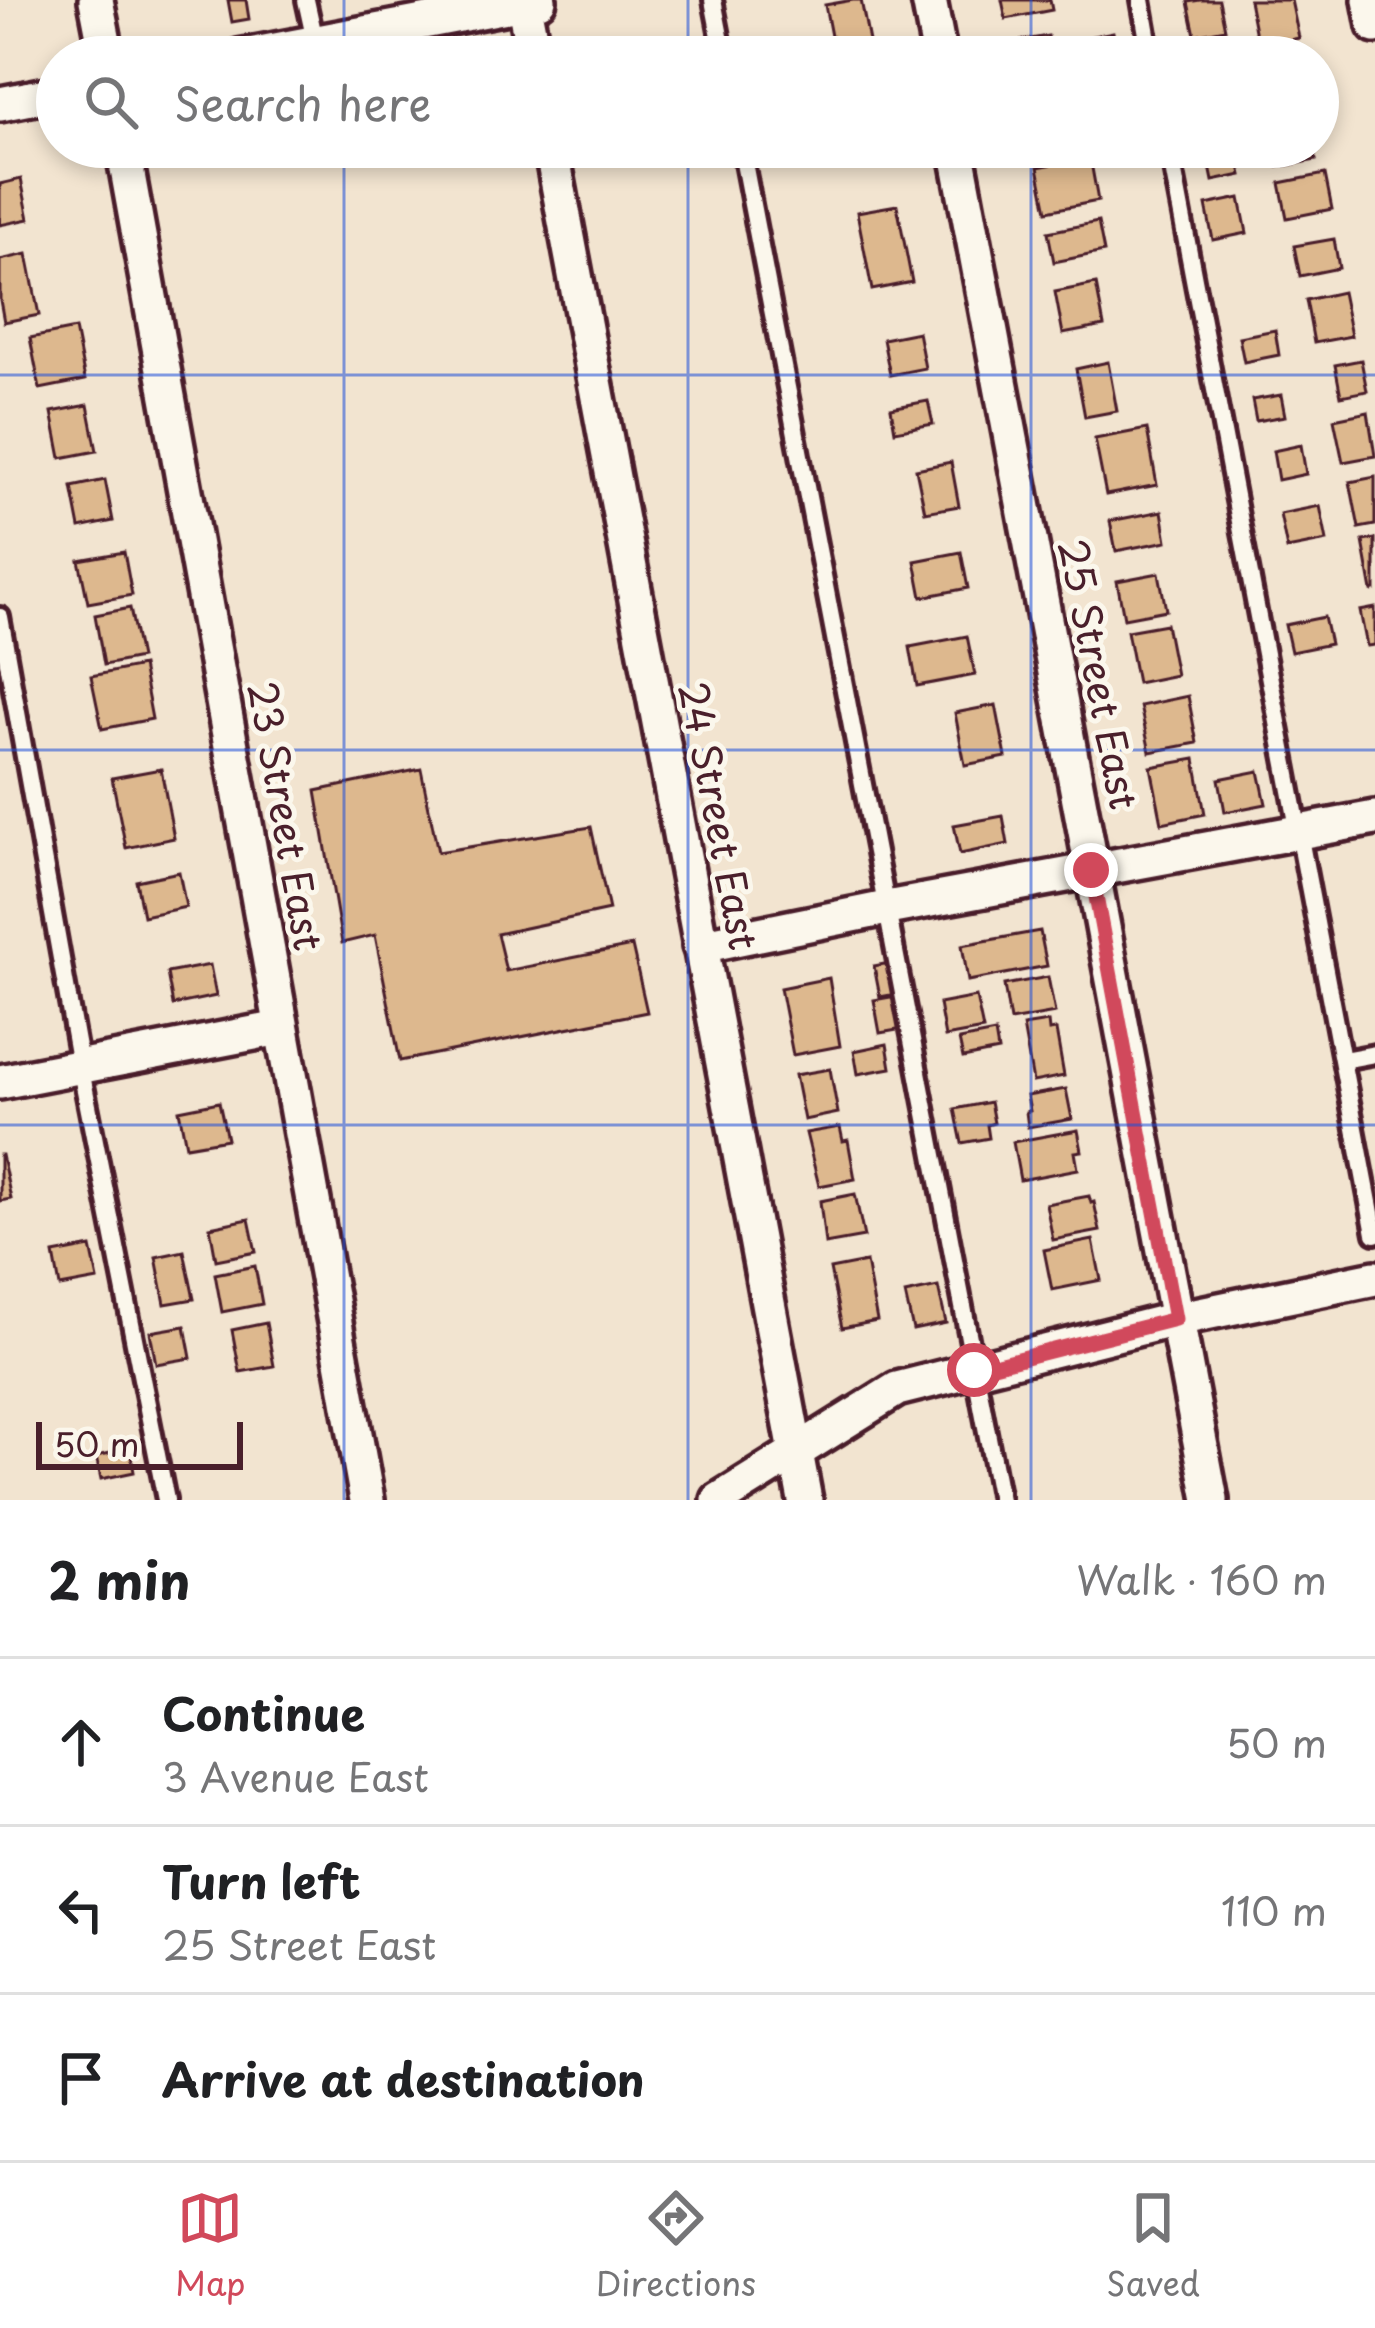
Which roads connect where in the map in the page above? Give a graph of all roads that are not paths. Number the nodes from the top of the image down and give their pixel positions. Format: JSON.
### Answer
{"nodes":[{"id":1,"x":96,"y":0,"type":"edge"},
{"id":2,"x":306,"y":0,"type":"edge"},
{"id":3,"x":713,"y":0,"type":"edge"},
{"id":4,"x":929,"y":0,"type":"edge"},
{"id":5,"x":1141,"y":0,"type":"edge"},
{"id":6,"x":1370,"y":0,"type":"edge"},
{"id":7,"x":529,"y":1,"type":"edge"},
{"id":8,"x":1375,"y":26,"type":"edge"},
{"id":9,"x":103,"y":36,"type":"edge"},
{"id":10,"x":314,"y":36,"type":"edge"},
{"id":11,"x":342,"y":36,"type":"edge"},
{"id":12,"x":532,"y":36,"type":"edge"},
{"id":13,"x":720,"y":36,"type":"edge"},
{"id":14,"x":936,"y":36,"type":"edge"},
{"id":15,"x":1147,"y":36,"type":"edge"},
{"id":16,"x":36,"y":97,"type":"edge"},
{"id":17,"x":0,"y":104,"type":"edge"},
{"id":18,"x":127,"y":168,"type":"edge"},
{"id":19,"x":554,"y":168,"type":"edge"},
{"id":20,"x":745,"y":168,"type":"edge"},
{"id":21,"x":960,"y":168,"type":"edge"},
{"id":22,"x":1173,"y":168,"type":"edge"},
{"id":23,"x":0,"y":617,"type":"edge"},
{"id":24,"x":1375,"y":818,"type":"edge"},
{"id":25,"x":1300,"y":832,"type":"junction"},
{"id":26,"x":1091,"y":870,"type":"junction"},
{"id":27,"x":887,"y":908,"type":"junction"},
{"id":28,"x":700,"y":946,"type":"junction"},
{"id":29,"x":280,"y":1028,"type":"junction"},
{"id":30,"x":1375,"y":1054,"type":"edge"},
{"id":31,"x":1343,"y":1060,"type":"junction"},
{"id":32,"x":80,"y":1065,"type":"junction"},
{"id":33,"x":0,"y":1082,"type":"edge"},
{"id":34,"x":1375,"y":1234,"type":"edge"},
{"id":35,"x":1375,"y":1278,"type":"edge"},
{"id":36,"x":1175,"y":1319,"type":"junction"},
{"id":37,"x":974,"y":1370,"type":"junction"},
{"id":38,"x":796,"y":1453,"type":"junction"},
{"id":39,"x":166,"y":1500,"type":"edge"},
{"id":40,"x":367,"y":1500,"type":"edge"},
{"id":41,"x":719,"y":1500,"type":"edge"},
{"id":42,"x":805,"y":1500,"type":"edge"},
{"id":43,"x":1000,"y":1500,"type":"edge"},
{"id":44,"x":1211,"y":1500,"type":"edge"}],
"edges":[{"from":1,"to":9,"type":"street"},
{"from":2,"to":10,"type":"lane"},
{"from":3,"to":13,"type":"lane"},
{"from":4,"to":14,"type":"street"},
{"from":5,"to":15,"type":"lane"},
{"from":6,"to":8,"type":"street"},
{"from":7,"to":11,"type":"street"},
{"from":7,"to":12,"type":"street"},
{"from":16,"to":17,"type":"street"},
{"from":18,"to":29,"type":"street","name":"23 Street East"},
{"from":19,"to":28,"type":"street","name":"24 Street East"},
{"from":20,"to":27,"type":"lane"},
{"from":21,"to":26,"type":"street","name":"25 Street East"},
{"from":22,"to":25,"type":"lane"},
{"from":23,"to":32,"type":"lane"},
{"from":24,"to":25,"type":"street"},
{"from":25,"to":26,"type":"street"},
{"from":25,"to":31,"type":"lane"},
{"from":26,"to":27,"type":"street"},
{"from":26,"to":36,"type":"street","name":"25 Street East"},
{"from":27,"to":28,"type":"street"},
{"from":27,"to":37,"type":"lane"},
{"from":28,"to":38,"type":"street","name":"24 Street East"},
{"from":29,"to":32,"type":"street"},
{"from":29,"to":40,"type":"street","name":"23 Street East"},
{"from":30,"to":31,"type":"lane"},
{"from":31,"to":34,"type":"lane"},
{"from":32,"to":33,"type":"street"},
{"from":32,"to":39,"type":"lane"},
{"from":35,"to":36,"type":"street"},
{"from":36,"to":37,"type":"street"},
{"from":36,"to":44,"type":"street","name":"25 Street East"},
{"from":37,"to":38,"type":"street"},
{"from":37,"to":43,"type":"lane"},
{"from":38,"to":41,"type":"street"},
{"from":38,"to":42,"type":"street","name":"24 Street East"}]}
